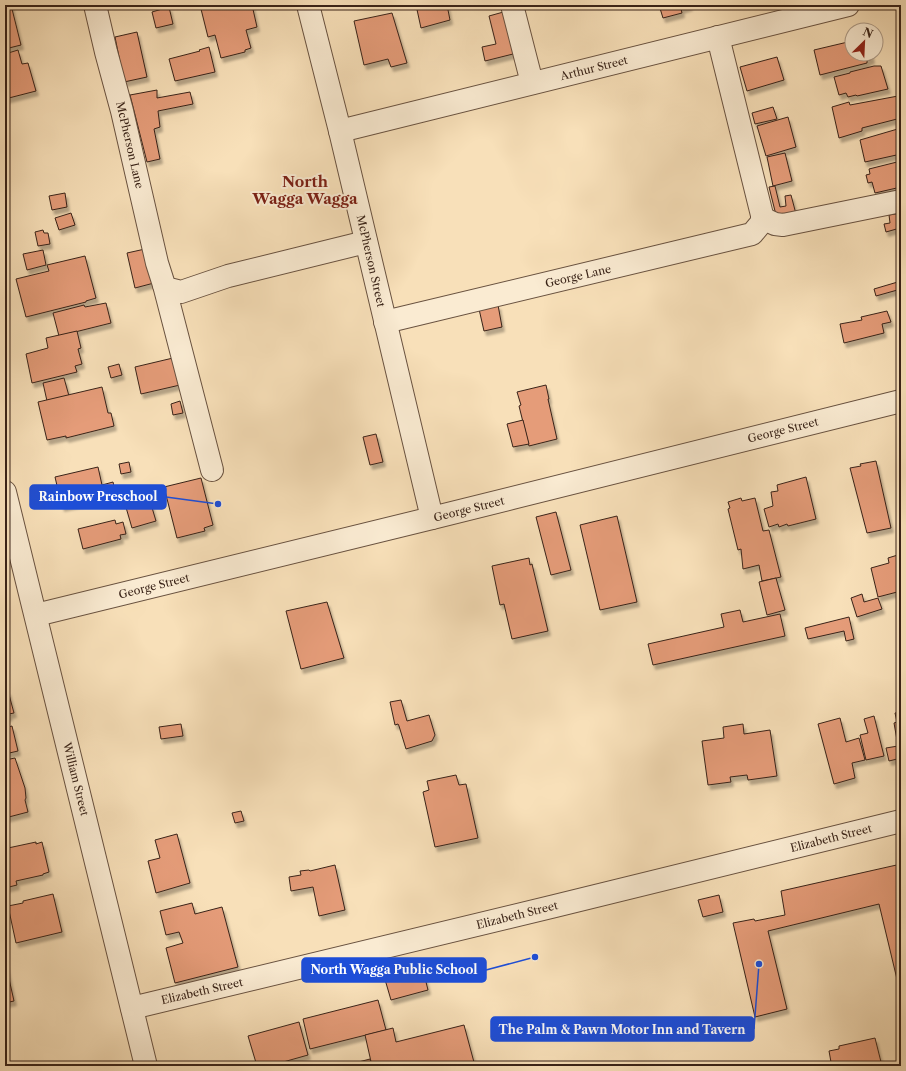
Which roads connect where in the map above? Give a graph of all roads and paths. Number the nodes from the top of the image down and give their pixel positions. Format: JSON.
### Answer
{"nodes":[{"id":1,"x":95,"y":5,"type":"edge"},
{"id":2,"x":308,"y":5,"type":"edge"},
{"id":3,"x":512,"y":5,"type":"edge"},
{"id":4,"x":848,"y":5,"type":"edge"},
{"id":5,"x":718,"y":37,"type":"junction"},
{"id":6,"x":532,"y":83,"type":"junction"},
{"id":7,"x":340,"y":131,"type":"junction"},
{"id":8,"x":901,"y":201,"type":"edge"},
{"id":9,"x":762,"y":218,"type":"junction"},
{"id":10,"x":366,"y":242,"type":"junction"},
{"id":11,"x":164,"y":285,"type":"junction"},
{"id":12,"x":385,"y":322,"type":"junction"},
{"id":13,"x":901,"y":401,"type":"edge"},
{"id":14,"x":212,"y":470,"type":"dead end"},
{"id":15,"x":5,"y":492,"type":"edge"},
{"id":16,"x":432,"y":518,"type":"junction"},
{"id":17,"x":36,"y":615,"type":"junction"},
{"id":18,"x":901,"y":821,"type":"edge"},
{"id":19,"x":132,"y":1008,"type":"junction"},
{"id":20,"x":146,"y":1066,"type":"edge"}],
"edges":[{"from":1,"to":11,"type":"street","name":"McPherson Lane"},
{"from":2,"to":7,"type":"street","name":"McPherson Street"},
{"from":3,"to":6,"type":"street"},
{"from":4,"to":5,"type":"street","name":"Arthur Street"},
{"from":5,"to":6,"type":"street","name":"Arthur Street"},
{"from":5,"to":9,"type":"street"},
{"from":6,"to":7,"type":"street","name":"Arthur Street"},
{"from":7,"to":10,"type":"street","name":"McPherson Street"},
{"from":8,"to":9,"type":"street"},
{"from":9,"to":12,"type":"street","name":"George Lane"},
{"from":10,"to":11,"type":"street"},
{"from":10,"to":12,"type":"street","name":"McPherson Street"},
{"from":11,"to":14,"type":"street","name":"McPherson Lane"},
{"from":12,"to":16,"type":"street","name":"McPherson Street"},
{"from":13,"to":16,"type":"street","name":"George Street"},
{"from":15,"to":17,"type":"street","name":"William Street"},
{"from":16,"to":17,"type":"street","name":"George Street"},
{"from":17,"to":19,"type":"street","name":"William Street"},
{"from":18,"to":19,"type":"street","name":"Elizabeth Street"},
{"from":19,"to":20,"type":"street","name":"William Street"}]}
